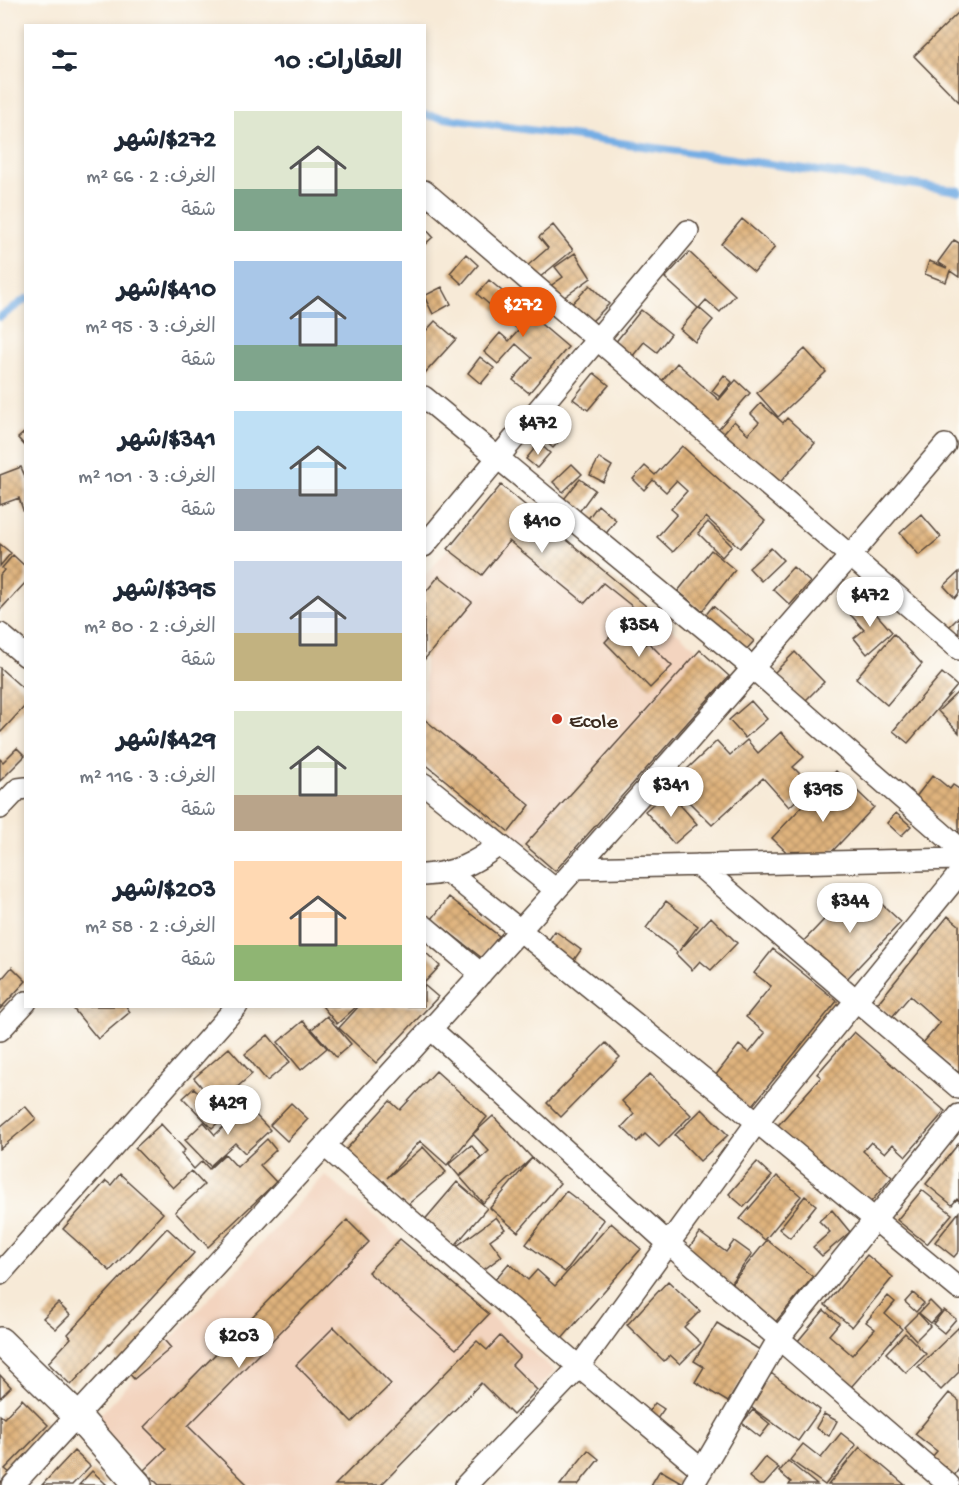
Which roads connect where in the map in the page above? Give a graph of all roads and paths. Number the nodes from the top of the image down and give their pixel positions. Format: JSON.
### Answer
{"nodes":[{"id":1,"x":426,"y":193,"type":"edge"},
{"id":2,"x":688,"y":231,"type":"dead end"},
{"id":3,"x":598,"y":340,"type":"junction"},
{"id":4,"x":426,"y":399,"type":"edge"},
{"id":5,"x":945,"y":445,"type":"dead end"},
{"id":6,"x":498,"y":459,"type":"junction"},
{"id":7,"x":426,"y":544,"type":"edge"},
{"id":8,"x":852,"y":554,"type":"junction"},
{"id":9,"x":0,"y":634,"type":"edge"},
{"id":10,"x":959,"y":649,"type":"edge"},
{"id":11,"x":24,"y":654,"type":"edge"},
{"id":12,"x":754,"y":669,"type":"junction"},
{"id":13,"x":426,"y":786,"type":"edge"},
{"id":14,"x":24,"y":788,"type":"edge"},
{"id":15,"x":0,"y":808,"type":"edge"},
{"id":16,"x":499,"y":845,"type":"junction"},
{"id":17,"x":959,"y":848,"type":"edge"},
{"id":18,"x":959,"y":859,"type":"edge"},
{"id":19,"x":698,"y":865,"type":"junction"},
{"id":20,"x":577,"y":868,"type":"junction"},
{"id":21,"x":449,"y":873,"type":"junction"},
{"id":22,"x":426,"y":875,"type":"edge"},
{"id":23,"x":957,"y":881,"type":"edge"},
{"id":24,"x":556,"y":890,"type":"junction"},
{"id":25,"x":426,"y":928,"type":"edge"},
{"id":26,"x":519,"y":931,"type":"junction"},
{"id":27,"x":481,"y":974,"type":"junction"},
{"id":28,"x":856,"y":1001,"type":"junction"},
{"id":29,"x":24,"y":1004,"type":"edge"},
{"id":30,"x":235,"y":1008,"type":"edge"},
{"id":31,"x":431,"y":1029,"type":"junction"},
{"id":32,"x":0,"y":1030,"type":"edge"},
{"id":33,"x":959,"y":1088,"type":"edge"},
{"id":34,"x":959,"y":1115,"type":"edge"},
{"id":35,"x":757,"y":1122,"type":"junction"},
{"id":36,"x":325,"y":1146,"type":"junction"},
{"id":37,"x":874,"y":1220,"type":"junction"},
{"id":38,"x":669,"y":1244,"type":"junction"},
{"id":39,"x":0,"y":1274,"type":"edge"},
{"id":40,"x":959,"y":1289,"type":"edge"},
{"id":41,"x":779,"y":1338,"type":"junction"},
{"id":42,"x":0,"y":1341,"type":"edge"},
{"id":43,"x":579,"y":1367,"type":"junction"},
{"id":44,"x":77,"y":1416,"type":"junction"},
{"id":45,"x":698,"y":1477,"type":"edge"},
{"id":46,"x":14,"y":1485,"type":"edge"},
{"id":47,"x":138,"y":1485,"type":"edge"},
{"id":48,"x":466,"y":1485,"type":"edge"},
{"id":49,"x":949,"y":1485,"type":"edge"}],
"edges":[{"from":1,"to":3,"type":"street"},
{"from":2,"to":3,"type":"street"},
{"from":3,"to":6,"type":"street"},
{"from":3,"to":8,"type":"street"},
{"from":4,"to":6,"type":"street"},
{"from":5,"to":8,"type":"street"},
{"from":6,"to":7,"type":"street"},
{"from":6,"to":12,"type":"street"},
{"from":8,"to":10,"type":"street"},
{"from":8,"to":12,"type":"street"},
{"from":9,"to":11,"type":"street"},
{"from":12,"to":17,"type":"street"},
{"from":12,"to":20,"type":"street"},
{"from":13,"to":16,"type":"street"},
{"from":14,"to":15,"type":"street"},
{"from":16,"to":21,"type":"street"},
{"from":16,"to":24,"type":"street"},
{"from":18,"to":19,"type":"street"},
{"from":19,"to":20,"type":"street"},
{"from":19,"to":28,"type":"street"},
{"from":20,"to":24,"type":"street"},
{"from":21,"to":22,"type":"street"},
{"from":21,"to":26,"type":"street"},
{"from":23,"to":28,"type":"street"},
{"from":24,"to":26,"type":"street"},
{"from":25,"to":27,"type":"street"},
{"from":26,"to":27,"type":"street"},
{"from":26,"to":35,"type":"street"},
{"from":27,"to":31,"type":"street"},
{"from":28,"to":33,"type":"street"},
{"from":28,"to":35,"type":"street"},
{"from":29,"to":32,"type":"street"},
{"from":30,"to":39,"type":"street"},
{"from":31,"to":36,"type":"street"},
{"from":31,"to":38,"type":"street"},
{"from":34,"to":37,"type":"street"},
{"from":35,"to":37,"type":"street"},
{"from":35,"to":38,"type":"street"},
{"from":36,"to":43,"type":"street"},
{"from":36,"to":44,"type":"street"},
{"from":37,"to":40,"type":"street"},
{"from":37,"to":41,"type":"street"},
{"from":38,"to":41,"type":"street"},
{"from":38,"to":43,"type":"street"},
{"from":41,"to":45,"type":"street"},
{"from":41,"to":49,"type":"street"},
{"from":42,"to":44,"type":"street"},
{"from":43,"to":45,"type":"street"},
{"from":43,"to":48,"type":"street"},
{"from":44,"to":46,"type":"street"},
{"from":44,"to":47,"type":"street"}]}
